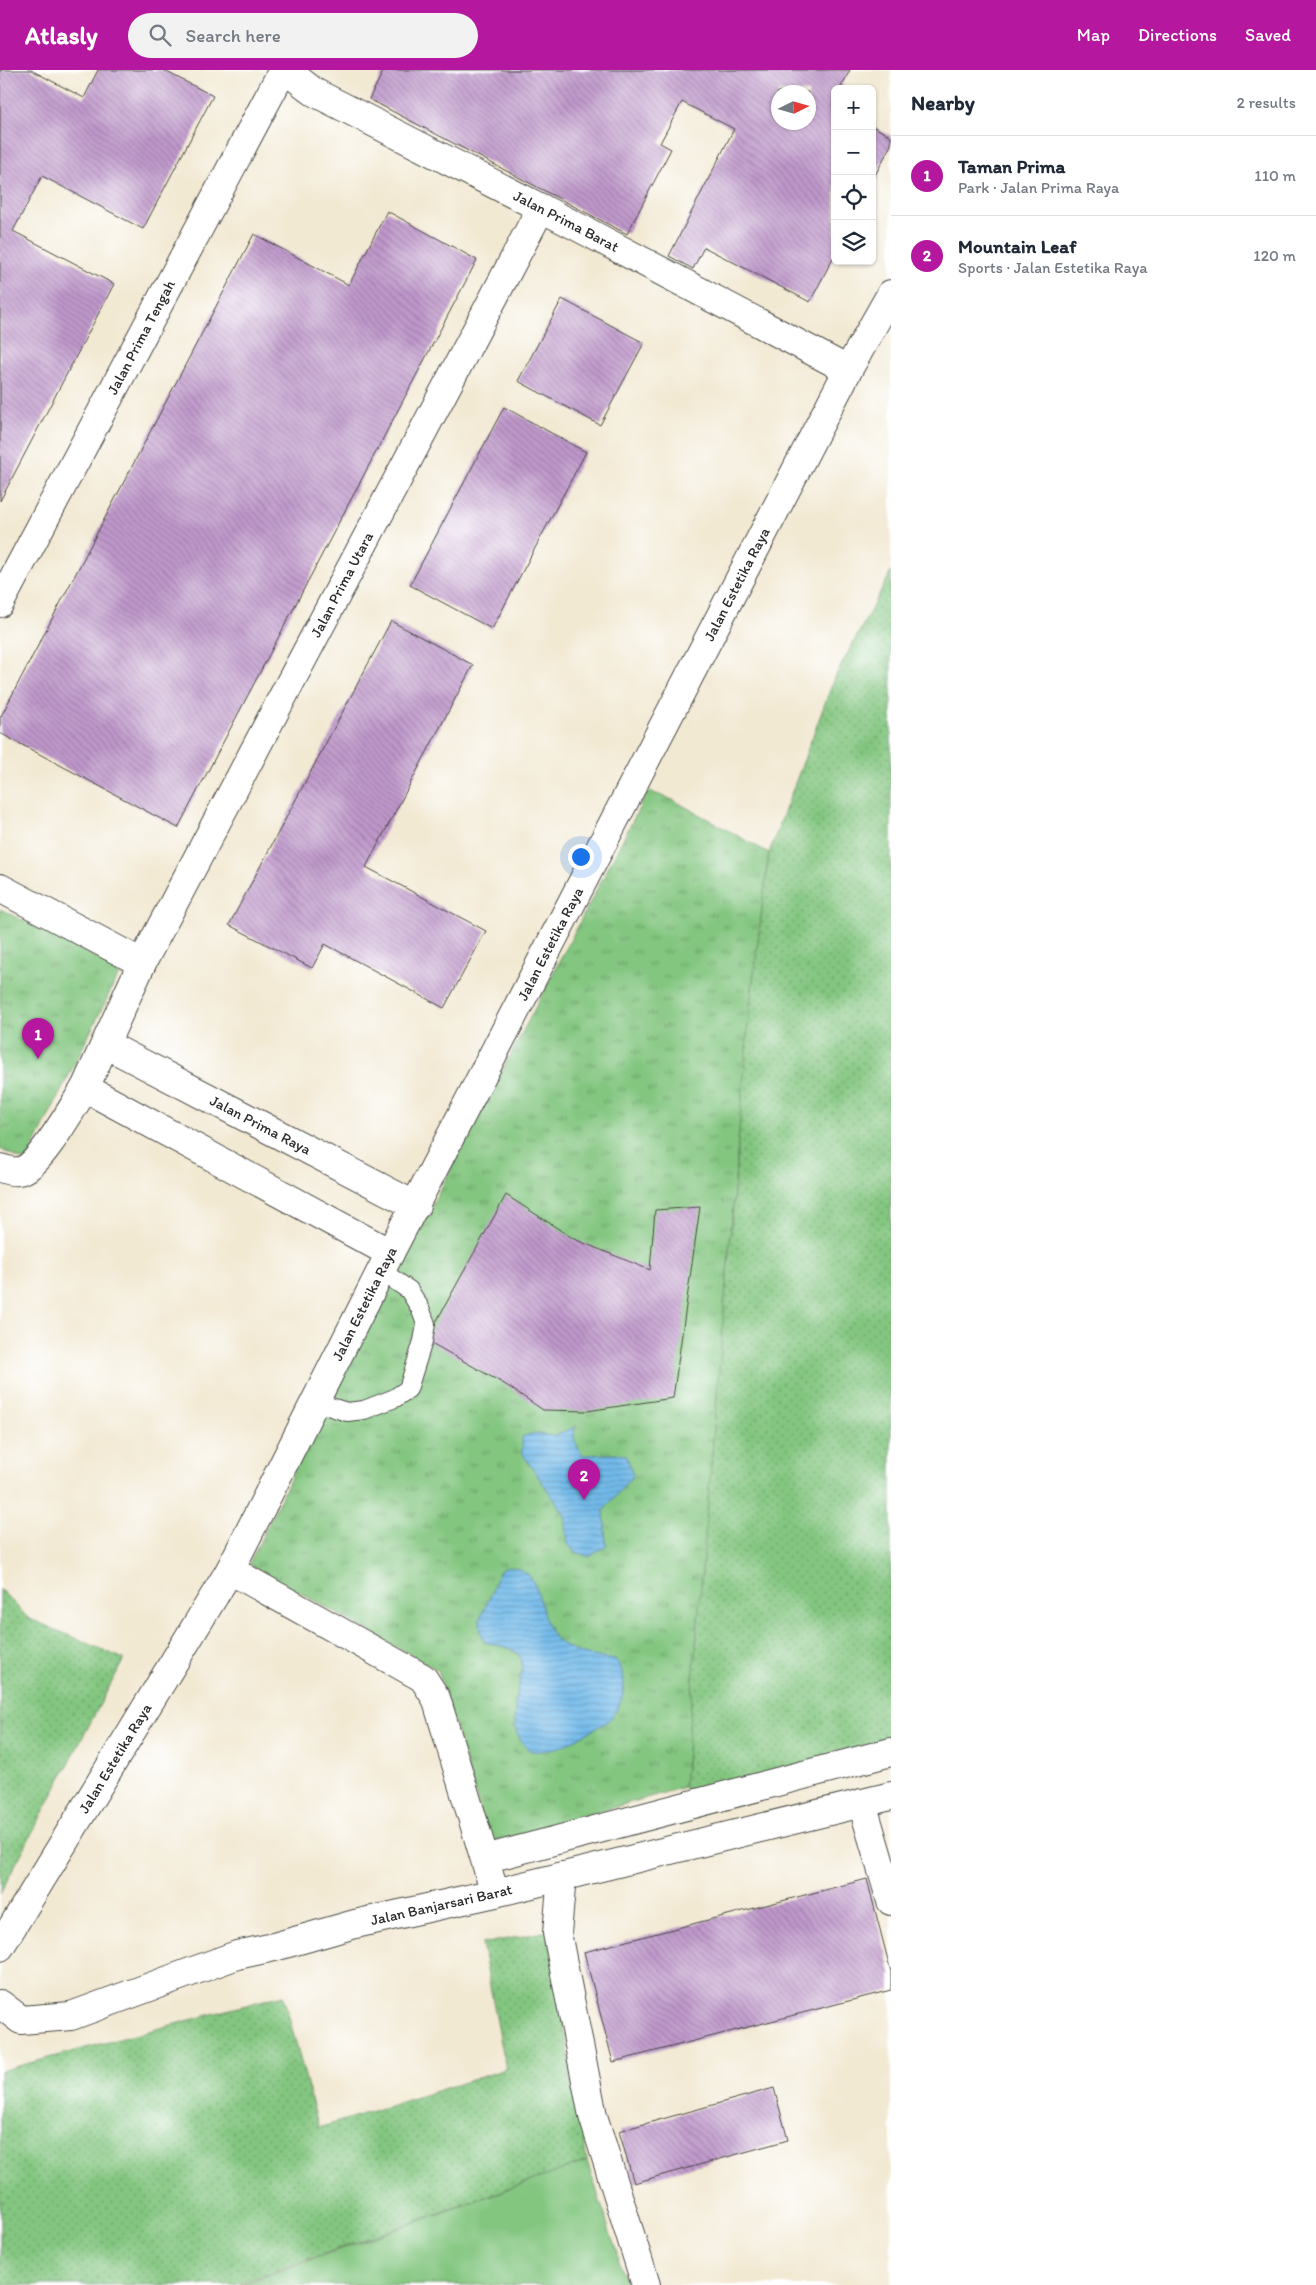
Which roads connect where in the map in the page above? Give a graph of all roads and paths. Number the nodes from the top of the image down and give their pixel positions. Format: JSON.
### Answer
{"nodes":[{"id":1,"x":284,"y":70,"type":"edge"},
{"id":2,"x":541,"y":208,"type":"junction"},
{"id":3,"x":891,"y":294,"type":"edge"},
{"id":4,"x":848,"y":370,"type":"junction"},
{"id":5,"x":0,"y":603,"type":"edge"},
{"id":6,"x":0,"y":888,"type":"edge"},
{"id":7,"x":142,"y":963,"type":"junction"},
{"id":8,"x":105,"y":1044,"type":"junction"},
{"id":9,"x":85,"y":1088,"type":"junction"},
{"id":10,"x":0,"y":1168,"type":"edge"},
{"id":11,"x":416,"y":1206,"type":"junction"},
{"id":12,"x":386,"y":1262,"type":"junction"},
{"id":13,"x":315,"y":1402,"type":"junction"},
{"id":14,"x":230,"y":1570,"type":"junction"},
{"id":15,"x":891,"y":1752,"type":"edge"},
{"id":16,"x":891,"y":1796,"type":"edge"},
{"id":17,"x":862,"y":1803,"type":"junction"},
{"id":18,"x":485,"y":1859,"type":"junction"},
{"id":19,"x":562,"y":1876,"type":"junction"},
{"id":20,"x":495,"y":1893,"type":"junction"},
{"id":21,"x":891,"y":1901,"type":"edge"},
{"id":22,"x":0,"y":1947,"type":"edge"},
{"id":23,"x":0,"y":2004,"type":"edge"},
{"id":24,"x":646,"y":2285,"type":"edge"}],
"edges":[{"from":1,"to":2,"type":"street","name":"Jalan Prima Barat"},
{"from":1,"to":5,"type":"street","name":"Jalan Prima Tengah"},
{"from":2,"to":4,"type":"street","name":"Jalan Prima Barat"},
{"from":2,"to":7,"type":"street","name":"Jalan Prima Utara"},
{"from":3,"to":4,"type":"street","name":"Jalan Estetika Raya"},
{"from":4,"to":11,"type":"street","name":"Jalan Estetika Raya"},
{"from":6,"to":7,"type":"street"},
{"from":7,"to":8,"type":"street"},
{"from":8,"to":9,"type":"street"},
{"from":8,"to":11,"type":"street","name":"Jalan Prima Raya"},
{"from":9,"to":10,"type":"street"},
{"from":9,"to":12,"type":"street"},
{"from":11,"to":12,"type":"street","name":"Jalan Estetika Raya"},
{"from":12,"to":13,"type":"street","name":"Jalan Estetika Raya"},
{"from":12,"to":13,"type":"lane"},
{"from":13,"to":14,"type":"street","name":"Jalan Estetika Raya"},
{"from":14,"to":18,"type":"street"},
{"from":14,"to":22,"type":"street","name":"Jalan Estetika Raya"},
{"from":15,"to":18,"type":"street"},
{"from":16,"to":17,"type":"street","name":"Jalan Banjarsari Barat"},
{"from":17,"to":19,"type":"street","name":"Jalan Banjarsari Barat"},
{"from":17,"to":21,"type":"street"},
{"from":18,"to":20,"type":"street"},
{"from":19,"to":20,"type":"street","name":"Jalan Banjarsari Barat"},
{"from":19,"to":24,"type":"street"},
{"from":20,"to":23,"type":"street","name":"Jalan Banjarsari Barat"}]}
